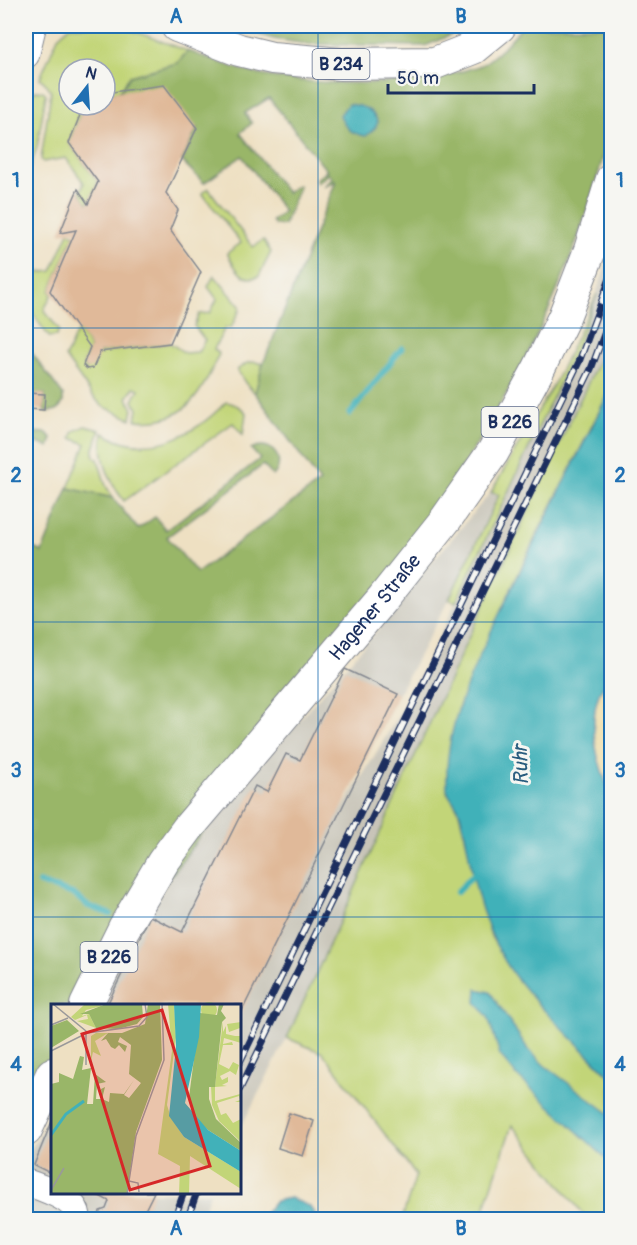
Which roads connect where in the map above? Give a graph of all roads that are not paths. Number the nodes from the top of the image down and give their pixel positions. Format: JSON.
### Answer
{"nodes":[{"id":1,"x":33,"y":26,"type":"edge"},
{"id":2,"x":177,"y":26,"type":"edge"},
{"id":3,"x":500,"y":26,"type":"edge"},
{"id":4,"x":26,"y":55,"type":"edge"},
{"id":5,"x":612,"y":179,"type":"edge"},
{"id":6,"x":86,"y":1004,"type":"edge"},
{"id":7,"x":51,"y":1076,"type":"edge"},
{"id":8,"x":26,"y":1130,"type":"edge"},
{"id":9,"x":26,"y":1182,"type":"edge"},
{"id":10,"x":51,"y":1193,"type":"edge"},
{"id":11,"x":54,"y":1194,"type":"edge"},
{"id":12,"x":77,"y":1220,"type":"edge"}],
"edges":[{"from":1,"to":4,"type":"lane"},
{"from":2,"to":3,"type":"main road","number":"B 234"},
{"from":5,"to":6,"type":"main road","name":"Hagener Straße","number":"B 226"},
{"from":7,"to":8,"type":"main road"},
{"from":9,"to":10,"type":"lane"},
{"from":11,"to":12,"type":"lane"}]}
